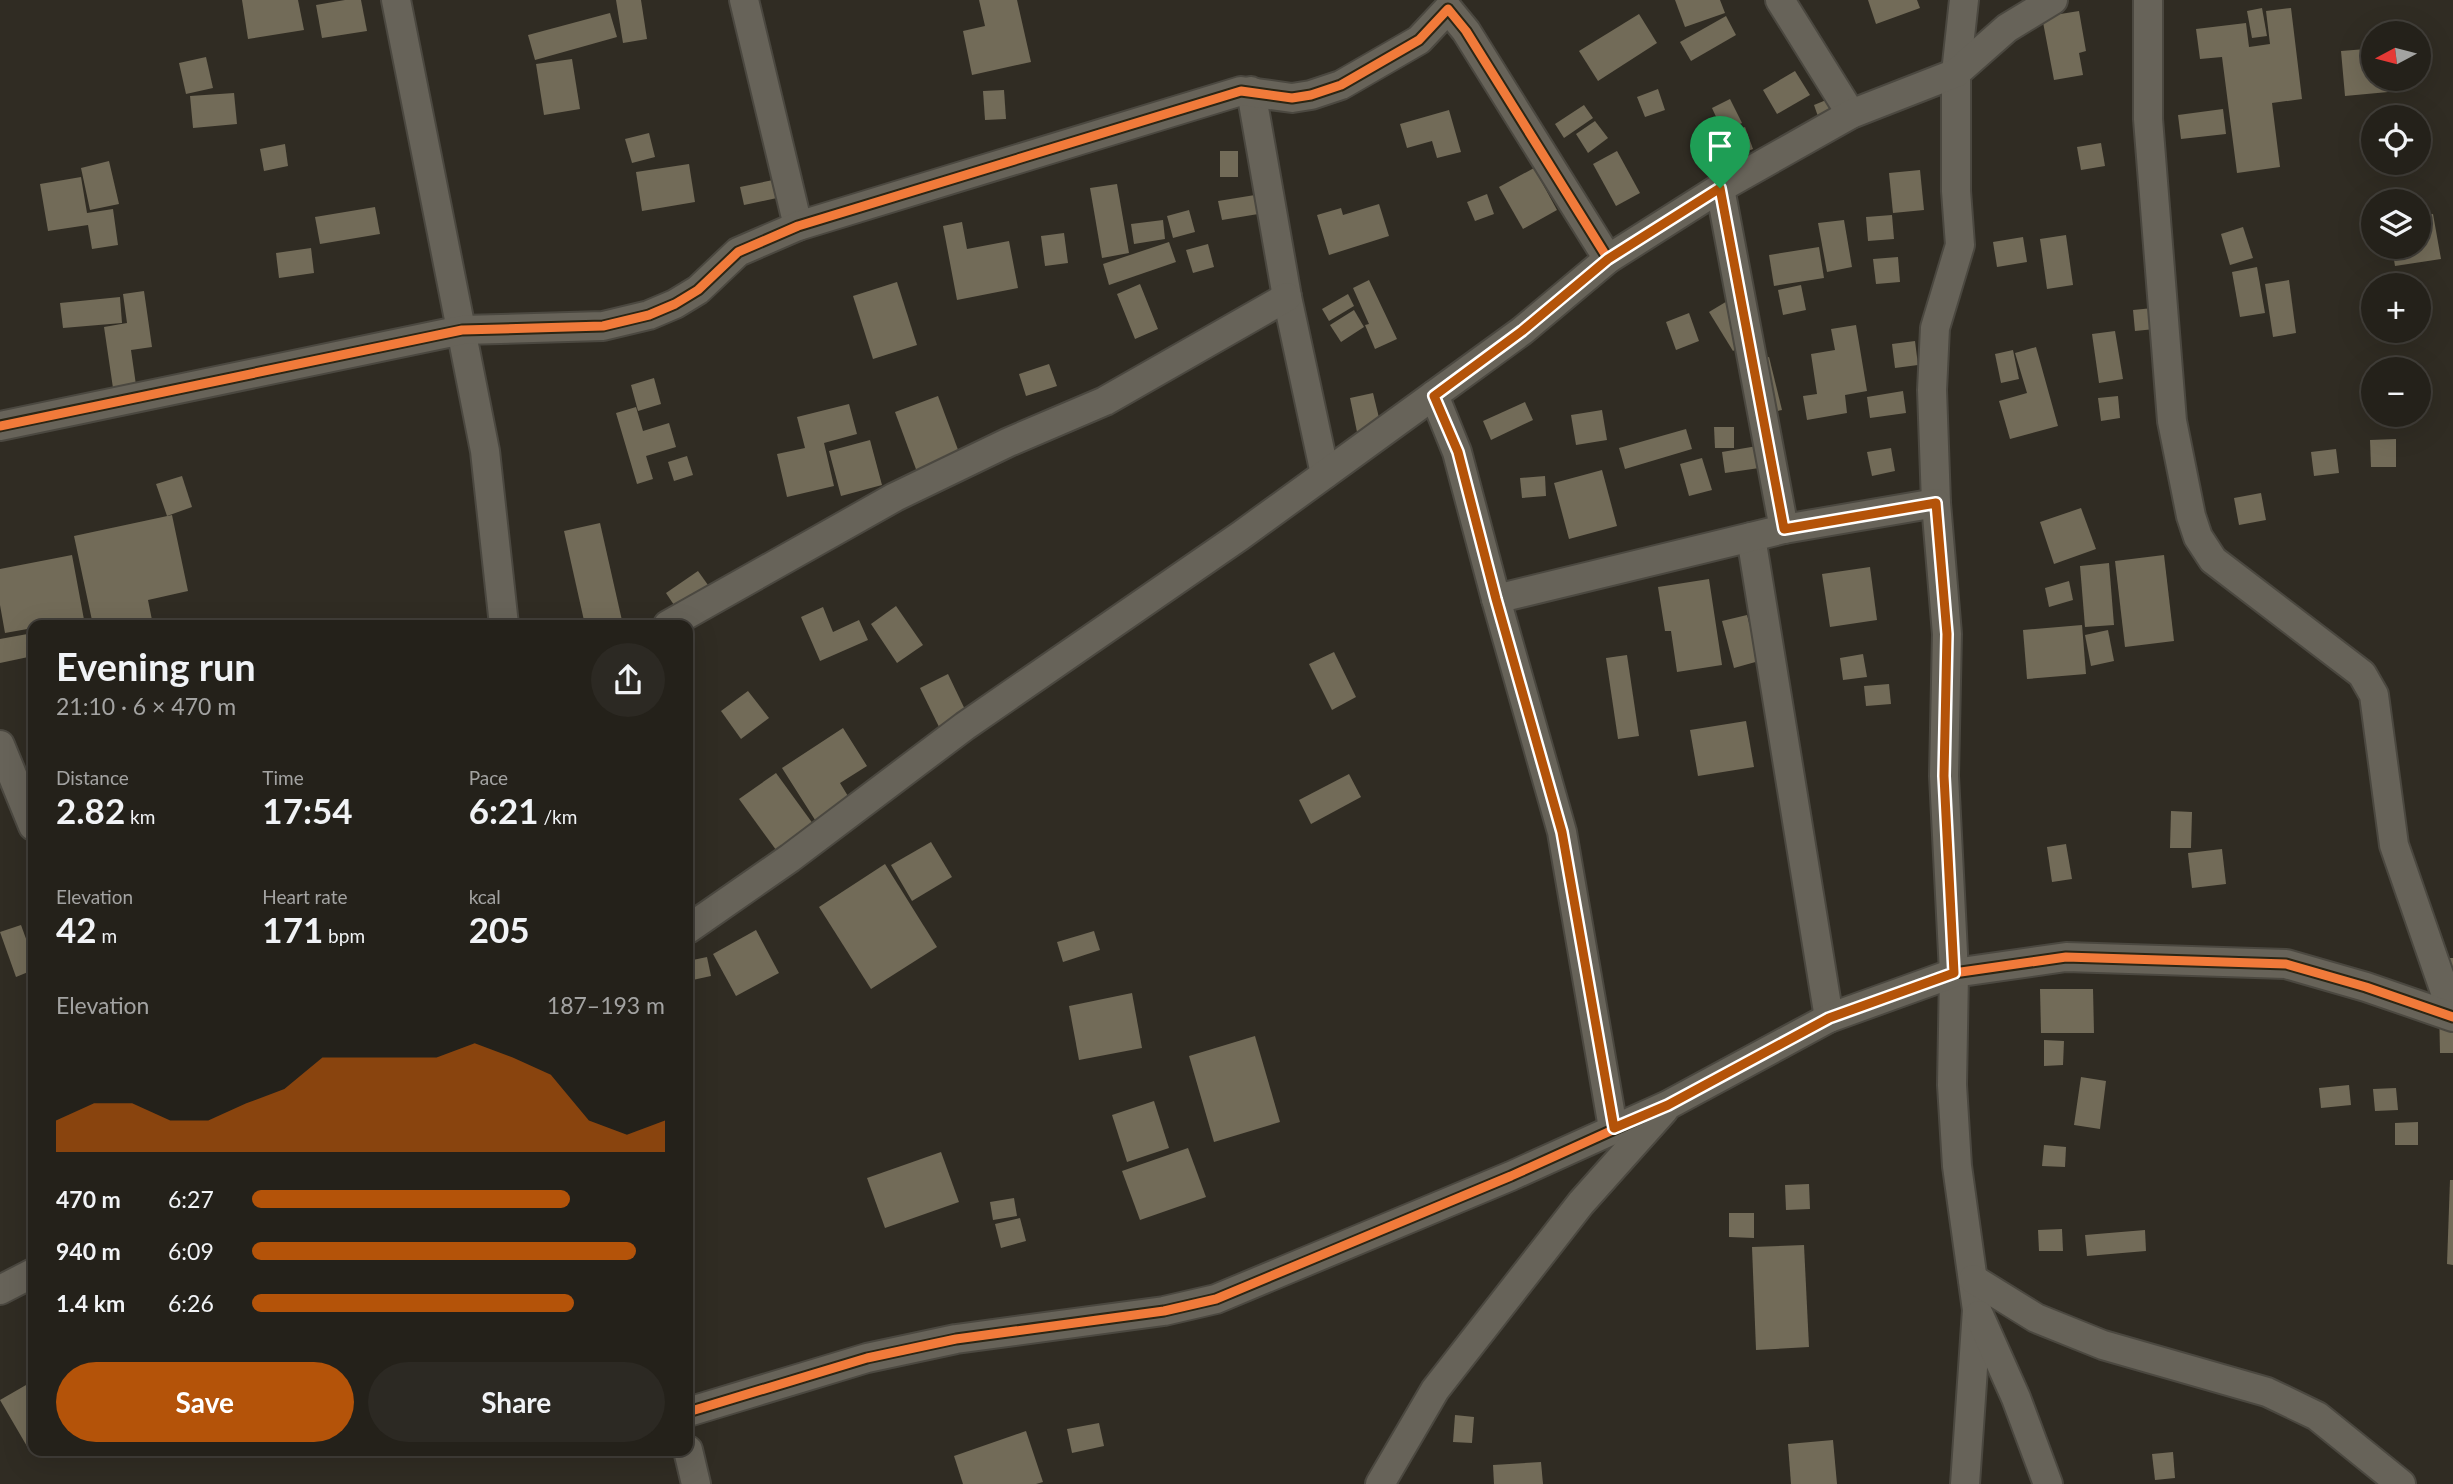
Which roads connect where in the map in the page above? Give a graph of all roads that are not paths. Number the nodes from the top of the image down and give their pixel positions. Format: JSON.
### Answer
{"nodes":[{"id":1,"x":396,"y":0,"type":"edge"},
{"id":2,"x":744,"y":0,"type":"edge"},
{"id":3,"x":1780,"y":0,"type":"edge"},
{"id":4,"x":1964,"y":0,"type":"edge"},
{"id":5,"x":2053,"y":0,"type":"edge"},
{"id":6,"x":2148,"y":0,"type":"edge"},
{"id":7,"x":1446,"y":4,"type":"edge"},
{"id":8,"x":1956,"y":73,"type":"junction"},
{"id":9,"x":1251,"y":91,"type":"junction"},
{"id":10,"x":1851,"y":114,"type":"junction"},
{"id":11,"x":1720,"y":188,"type":"junction"},
{"id":12,"x":798,"y":226,"type":"junction"},
{"id":13,"x":1608,"y":259,"type":"junction"},
{"id":14,"x":1287,"y":297,"type":"junction"},
{"id":15,"x":462,"y":330,"type":"junction"},
{"id":16,"x":1434,"y":396,"type":"junction"},
{"id":17,"x":0,"y":426,"type":"edge"},
{"id":18,"x":1325,"y":474,"type":"junction"},
{"id":19,"x":1936,"y":503,"type":"junction"},
{"id":20,"x":1784,"y":529,"type":"junction"},
{"id":21,"x":1751,"y":537,"type":"junction"},
{"id":22,"x":1496,"y":599,"type":"junction"},
{"id":23,"x":504,"y":620,"type":"edge"},
{"id":24,"x":677,"y":620,"type":"edge"},
{"id":25,"x":0,"y":745,"type":"edge"},
{"id":26,"x":28,"y":814,"type":"edge"},
{"id":27,"x":693,"y":926,"type":"edge"},
{"id":28,"x":1954,"y":973,"type":"junction"},
{"id":29,"x":2453,"y":1016,"type":"edge"},
{"id":30,"x":1829,"y":1018,"type":"junction"},
{"id":31,"x":1668,"y":1105,"type":"junction"},
{"id":32,"x":1614,"y":1128,"type":"junction"},
{"id":33,"x":28,"y":1276,"type":"edge"},
{"id":34,"x":1973,"y":1279,"type":"junction"},
{"id":35,"x":0,"y":1290,"type":"edge"},
{"id":36,"x":1977,"y":1310,"type":"junction"},
{"id":37,"x":693,"y":1410,"type":"edge"},
{"id":38,"x":689,"y":1456,"type":"edge"},
{"id":39,"x":696,"y":1484,"type":"edge"},
{"id":40,"x":1380,"y":1484,"type":"edge"},
{"id":41,"x":1965,"y":1484,"type":"edge"},
{"id":42,"x":2048,"y":1484,"type":"edge"},
{"id":43,"x":2400,"y":1484,"type":"edge"}],
"edges":[{"from":1,"to":15,"type":"street"},
{"from":2,"to":12,"type":"street"},
{"from":3,"to":10,"type":"street"},
{"from":4,"to":8,"type":"street"},
{"from":5,"to":8,"type":"street"},
{"from":6,"to":29,"type":"street"},
{"from":7,"to":9,"type":"street"},
{"from":7,"to":13,"type":"street"},
{"from":8,"to":10,"type":"street"},
{"from":8,"to":19,"type":"street"},
{"from":9,"to":12,"type":"street"},
{"from":9,"to":14,"type":"street"},
{"from":10,"to":11,"type":"street"},
{"from":11,"to":13,"type":"street"},
{"from":11,"to":20,"type":"street"},
{"from":12,"to":15,"type":"street"},
{"from":13,"to":16,"type":"street"},
{"from":14,"to":18,"type":"street"},
{"from":14,"to":24,"type":"street"},
{"from":15,"to":17,"type":"street"},
{"from":15,"to":23,"type":"street"},
{"from":16,"to":18,"type":"street"},
{"from":16,"to":22,"type":"street"},
{"from":18,"to":27,"type":"street"},
{"from":19,"to":20,"type":"street"},
{"from":19,"to":28,"type":"street"},
{"from":20,"to":21,"type":"street"},
{"from":21,"to":22,"type":"street"},
{"from":21,"to":30,"type":"street"},
{"from":22,"to":32,"type":"street"},
{"from":25,"to":26,"type":"street"},
{"from":28,"to":29,"type":"street"},
{"from":28,"to":30,"type":"street"},
{"from":28,"to":34,"type":"street"},
{"from":30,"to":31,"type":"street"},
{"from":31,"to":32,"type":"street"},
{"from":31,"to":40,"type":"street"},
{"from":32,"to":37,"type":"street"},
{"from":33,"to":35,"type":"street"},
{"from":34,"to":36,"type":"street"},
{"from":34,"to":43,"type":"street"},
{"from":36,"to":41,"type":"street"},
{"from":36,"to":42,"type":"street"},
{"from":38,"to":39,"type":"street"}]}
